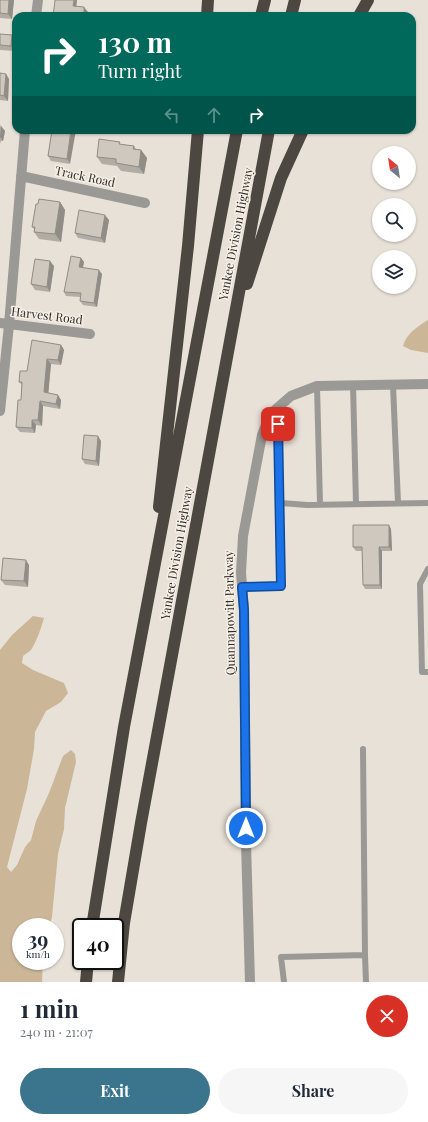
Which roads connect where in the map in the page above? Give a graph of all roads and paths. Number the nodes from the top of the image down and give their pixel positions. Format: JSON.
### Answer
{"nodes":[{"id":1,"x":38,"y":0,"type":"edge"},
{"id":2,"x":208,"y":0,"type":"edge"},
{"id":3,"x":265,"y":0,"type":"edge"},
{"id":4,"x":295,"y":0,"type":"edge"},
{"id":5,"x":368,"y":0,"type":"edge"},
{"id":6,"x":36,"y":12,"type":"edge"},
{"id":7,"x":207,"y":12,"type":"edge"},
{"id":8,"x":262,"y":12,"type":"edge"},
{"id":9,"x":292,"y":12,"type":"edge"},
{"id":10,"x":361,"y":12,"type":"edge"},
{"id":11,"x":25,"y":134,"type":"edge"},
{"id":12,"x":198,"y":134,"type":"edge"},
{"id":13,"x":236,"y":134,"type":"edge"},
{"id":14,"x":269,"y":134,"type":"edge"},
{"id":15,"x":301,"y":134,"type":"edge"},
{"id":16,"x":21,"y":176,"type":"junction"},
{"id":17,"x":145,"y":202,"type":"dead end"},
{"id":18,"x":5,"y":324,"type":"edge"},
{"id":19,"x":232,"y":332,"type":"junction"},
{"id":20,"x":90,"y":334,"type":"dead end"},
{"id":21,"x":428,"y":384,"type":"edge"},
{"id":22,"x":393,"y":385,"type":"junction"},
{"id":23,"x":317,"y":386,"type":"junction"},
{"id":24,"x":353,"y":386,"type":"junction"},
{"id":25,"x":278,"y":408,"type":"junction"},
{"id":26,"x":0,"y":411,"type":"edge"},
{"id":27,"x":280,"y":503,"type":"junction"},
{"id":28,"x":398,"y":503,"type":"junction"},
{"id":29,"x":428,"y":503,"type":"edge"},
{"id":30,"x":320,"y":504,"type":"junction"},
{"id":31,"x":356,"y":504,"type":"junction"},
{"id":32,"x":155,"y":567,"type":"junction"},
{"id":33,"x":427,"y":572,"type":"edge"},
{"id":34,"x":242,"y":587,"type":"junction"},
{"id":35,"x":428,"y":672,"type":"edge"},
{"id":36,"x":363,"y":750,"type":"dead end"},
{"id":37,"x":93,"y":918,"type":"edge"},
{"id":38,"x":365,"y":955,"type":"junction"},
{"id":39,"x":87,"y":970,"type":"edge"},
{"id":40,"x":86,"y":982,"type":"edge"},
{"id":41,"x":118,"y":982,"type":"edge"},
{"id":42,"x":250,"y":982,"type":"edge"},
{"id":43,"x":284,"y":982,"type":"edge"},
{"id":44,"x":366,"y":982,"type":"edge"}],
"edges":[{"from":1,"to":6,"type":"street"},
{"from":2,"to":7,"type":"highway"},
{"from":3,"to":8,"type":"highway"},
{"from":4,"to":9,"type":"highway"},
{"from":5,"to":10,"type":"highway"},
{"from":11,"to":16,"type":"street"},
{"from":12,"to":32,"type":"highway"},
{"from":13,"to":32,"type":"highway","name":"Yankee Division Highway"},
{"from":14,"to":19,"type":"highway","name":"Yankee Division Highway"},
{"from":15,"to":19,"type":"highway"},
{"from":16,"to":17,"type":"street","name":"Track Road"},
{"from":16,"to":18,"type":"street"},
{"from":18,"to":20,"type":"street","name":"Harvest Road"},
{"from":18,"to":26,"type":"street"},
{"from":19,"to":41,"type":"highway","name":"Yankee Division Highway"},
{"from":21,"to":22,"type":"street","name":"Quannapowitt Parkway"},
{"from":22,"to":24,"type":"street","name":"Quannapowitt Parkway"},
{"from":22,"to":28,"type":"lane"},
{"from":23,"to":24,"type":"street","name":"Quannapowitt Parkway"},
{"from":23,"to":25,"type":"street","name":"Quannapowitt Parkway"},
{"from":23,"to":30,"type":"lane"},
{"from":24,"to":31,"type":"lane"},
{"from":25,"to":27,"type":"lane"},
{"from":25,"to":34,"type":"street","name":"Quannapowitt Parkway"},
{"from":27,"to":30,"type":"lane"},
{"from":27,"to":34,"type":"lane"},
{"from":28,"to":29,"type":"lane"},
{"from":28,"to":31,"type":"lane"},
{"from":30,"to":31,"type":"lane"},
{"from":32,"to":37,"type":"highway","name":"Yankee Division Highway"},
{"from":33,"to":35,"type":"lane"},
{"from":34,"to":42,"type":"street","name":"Quannapowitt Parkway"},
{"from":36,"to":38,"type":"lane"},
{"from":38,"to":43,"type":"lane"},
{"from":38,"to":44,"type":"lane"},
{"from":39,"to":40,"type":"highway"}]}
